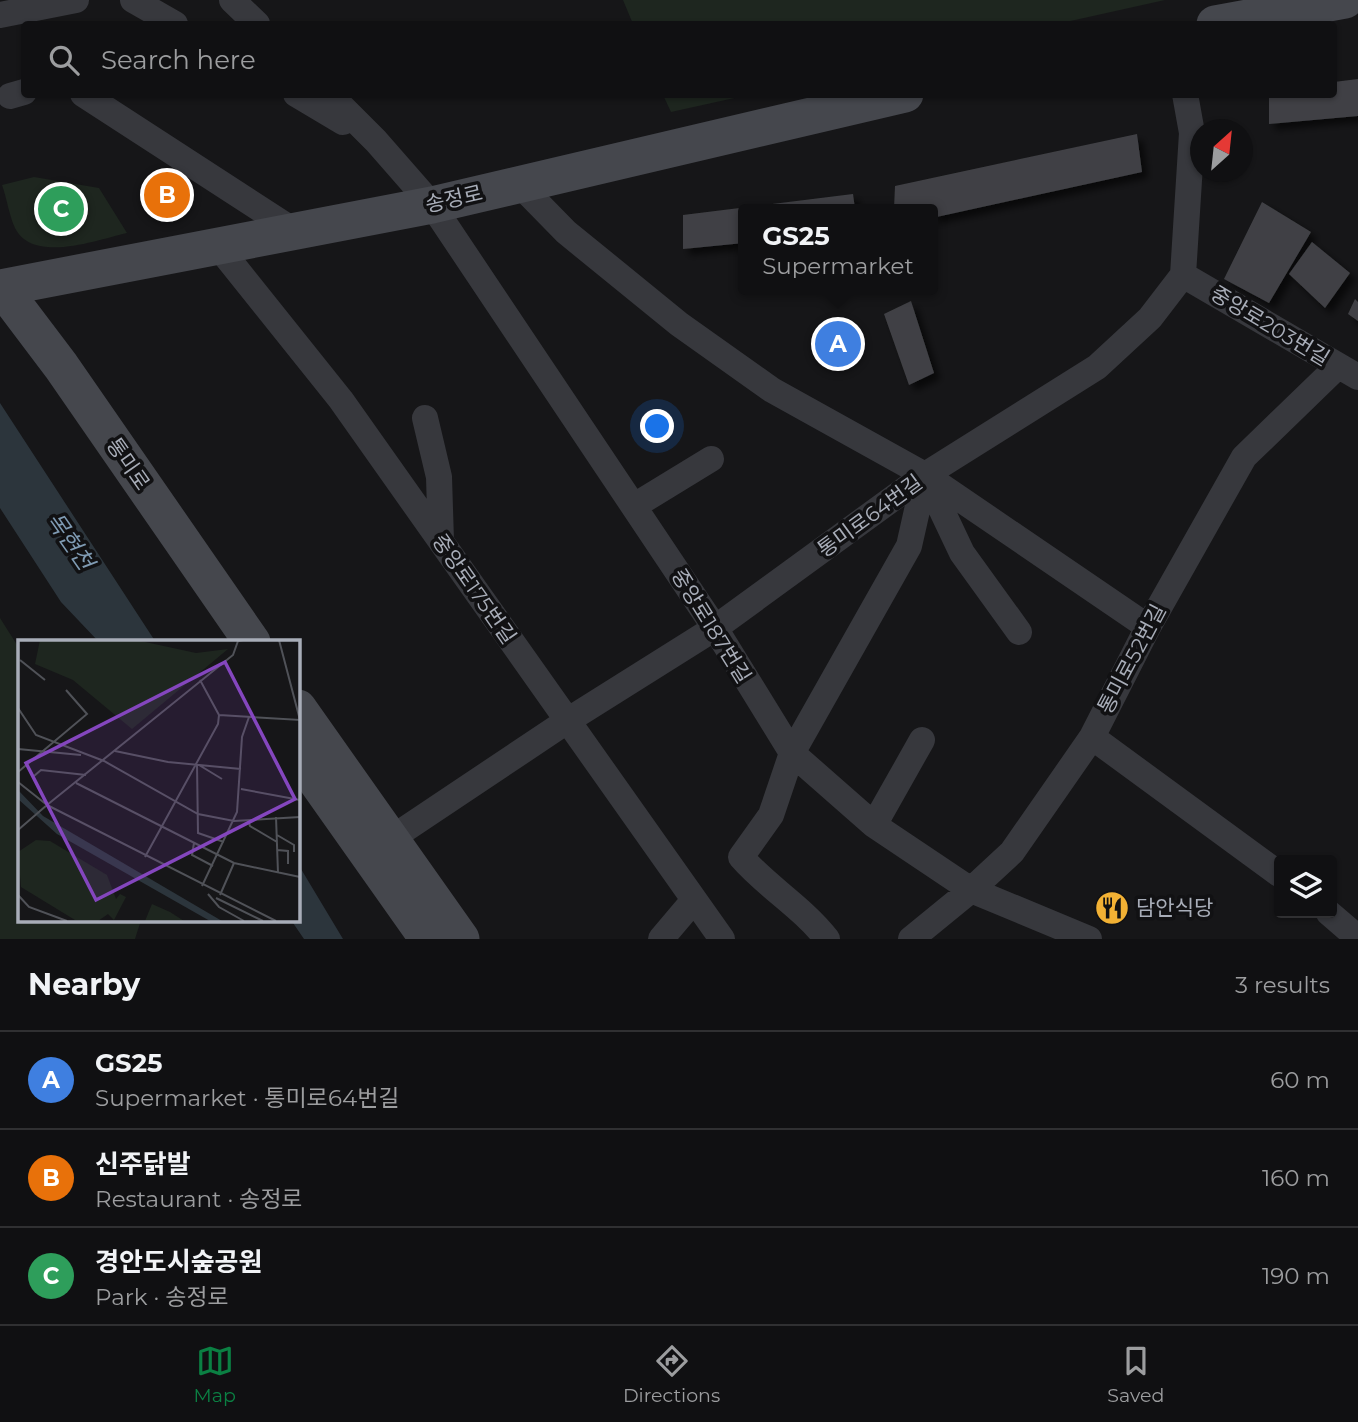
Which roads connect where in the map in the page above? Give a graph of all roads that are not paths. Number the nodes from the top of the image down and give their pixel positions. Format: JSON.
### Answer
{"nodes":[{"id":1,"x":76,"y":0,"type":"edge"},
{"id":2,"x":133,"y":0,"type":"edge"},
{"id":3,"x":232,"y":0,"type":"edge"},
{"id":4,"x":1345,"y":0,"type":"edge"},
{"id":5,"x":0,"y":15,"type":"edge"},
{"id":6,"x":170,"y":21,"type":"edge"},
{"id":7,"x":254,"y":21,"type":"edge"},
{"id":8,"x":1231,"y":21,"type":"edge"},
{"id":9,"x":89,"y":98,"type":"edge"},
{"id":10,"x":303,"y":98,"type":"edge"},
{"id":11,"x":333,"y":98,"type":"edge"},
{"id":12,"x":888,"y":98,"type":"edge"},
{"id":13,"x":1186,"y":98,"type":"edge"},
{"id":14,"x":376,"y":141,"type":"junction"},
{"id":15,"x":519,"y":184,"type":"junction"},
{"id":16,"x":432,"y":205,"type":"junction"},
{"id":17,"x":294,"y":231,"type":"junction"},
{"id":18,"x":217,"y":245,"type":"junction"},
{"id":19,"x":1183,"y":275,"type":"junction"},
{"id":20,"x":1,"y":286,"type":"edge"},
{"id":21,"x":1348,"y":372,"type":"edge"},
{"id":22,"x":425,"y":418,"type":"dead end"},
{"id":23,"x":711,"y":459,"type":"dead end"},
{"id":24,"x":925,"y":475,"type":"junction"},
{"id":25,"x":634,"y":506,"type":"junction"},
{"id":26,"x":441,"y":541,"type":"junction"},
{"id":27,"x":1148,"y":627,"type":"junction"},
{"id":28,"x":715,"y":628,"type":"junction"},
{"id":29,"x":1019,"y":632,"type":"dead end"},
{"id":30,"x":219,"y":640,"type":"edge"},
{"id":31,"x":251,"y":640,"type":"edge"},
{"id":32,"x":299,"y":709,"type":"edge"},
{"id":33,"x":567,"y":721,"type":"junction"},
{"id":34,"x":1091,"y":737,"type":"junction"},
{"id":35,"x":922,"y":740,"type":"dead end"},
{"id":36,"x":792,"y":753,"type":"junction"},
{"id":37,"x":299,"y":756,"type":"edge"},
{"id":38,"x":874,"y":825,"type":"junction"},
{"id":39,"x":389,"y":840,"type":"junction"},
{"id":40,"x":1274,"y":870,"type":"edge"},
{"id":41,"x":971,"y":890,"type":"junction"},
{"id":42,"x":694,"y":900,"type":"junction"},
{"id":43,"x":1335,"y":918,"type":"edge"},
{"id":44,"x":1047,"y":931,"type":"edge"},
{"id":45,"x":1358,"y":938,"type":"edge"},
{"id":46,"x":428,"y":939,"type":"edge"},
{"id":47,"x":461,"y":939,"type":"edge"},
{"id":48,"x":661,"y":939,"type":"edge"},
{"id":49,"x":722,"y":939,"type":"edge"},
{"id":50,"x":827,"y":939,"type":"edge"},
{"id":51,"x":911,"y":939,"type":"edge"},
{"id":52,"x":1089,"y":939,"type":"edge"}],
"edges":[{"from":1,"to":5,"type":"street"},
{"from":2,"to":6,"type":"street"},
{"from":3,"to":7,"type":"street"},
{"from":4,"to":8,"type":"main road"},
{"from":9,"to":17,"type":"street"},
{"from":10,"to":14,"type":"street"},
{"from":11,"to":14,"type":"street"},
{"from":12,"to":15,"type":"main road","name":"송정로"},
{"from":13,"to":19,"type":"street"},
{"from":14,"to":16,"type":"street","name":"중앙로187번길"},
{"from":15,"to":16,"type":"main road","name":"송정로"},
{"from":15,"to":24,"type":"street"},
{"from":16,"to":17,"type":"main road","name":"송정로"},
{"from":16,"to":25,"type":"street","name":"중앙로187번길"},
{"from":17,"to":18,"type":"main road","name":"송정로"},
{"from":18,"to":20,"type":"main road","name":"송정로"},
{"from":18,"to":26,"type":"street","name":"중앙로175번길"},
{"from":19,"to":21,"type":"street","name":"중앙로203번길"},
{"from":19,"to":24,"type":"street","name":"통미로64번길"},
{"from":20,"to":30,"type":"main road","name":"통미로"},
{"from":20,"to":31,"type":"main road","name":"통미로"},
{"from":21,"to":27,"type":"street","name":"통미로52번길"},
{"from":22,"to":26,"type":"street"},
{"from":23,"to":25,"type":"street"},
{"from":24,"to":27,"type":"street"},
{"from":24,"to":28,"type":"street","name":"통미로64번길"},
{"from":24,"to":29,"type":"street"},
{"from":24,"to":36,"type":"street"},
{"from":25,"to":28,"type":"street","name":"중앙로187번길"},
{"from":26,"to":33,"type":"street","name":"중앙로175번길"},
{"from":27,"to":34,"type":"street","name":"통미로52번길"},
{"from":28,"to":33,"type":"street","name":"통미로64번길"},
{"from":28,"to":36,"type":"street","name":"중앙로187번길"},
{"from":32,"to":39,"type":"main road"},
{"from":33,"to":39,"type":"street","name":"통미로64번길"},
{"from":33,"to":42,"type":"street","name":"중앙로175번길"},
{"from":34,"to":40,"type":"street"},
{"from":34,"to":41,"type":"street","name":"통미로52번길"},
{"from":35,"to":38,"type":"street"},
{"from":36,"to":38,"type":"street","name":"중앙로187번길"},
{"from":36,"to":50,"type":"street"},
{"from":37,"to":46,"type":"main road"},
{"from":38,"to":41,"type":"street","name":"중앙로187번길"},
{"from":39,"to":47,"type":"main road"},
{"from":41,"to":44,"type":"street","name":"중앙로187번길"},
{"from":41,"to":51,"type":"street","name":"통미로52번길"},
{"from":42,"to":48,"type":"street"},
{"from":42,"to":49,"type":"street","name":"중앙로175번길"},
{"from":43,"to":45,"type":"street"},
{"from":44,"to":52,"type":"street","name":"중앙로187번길"}]}
